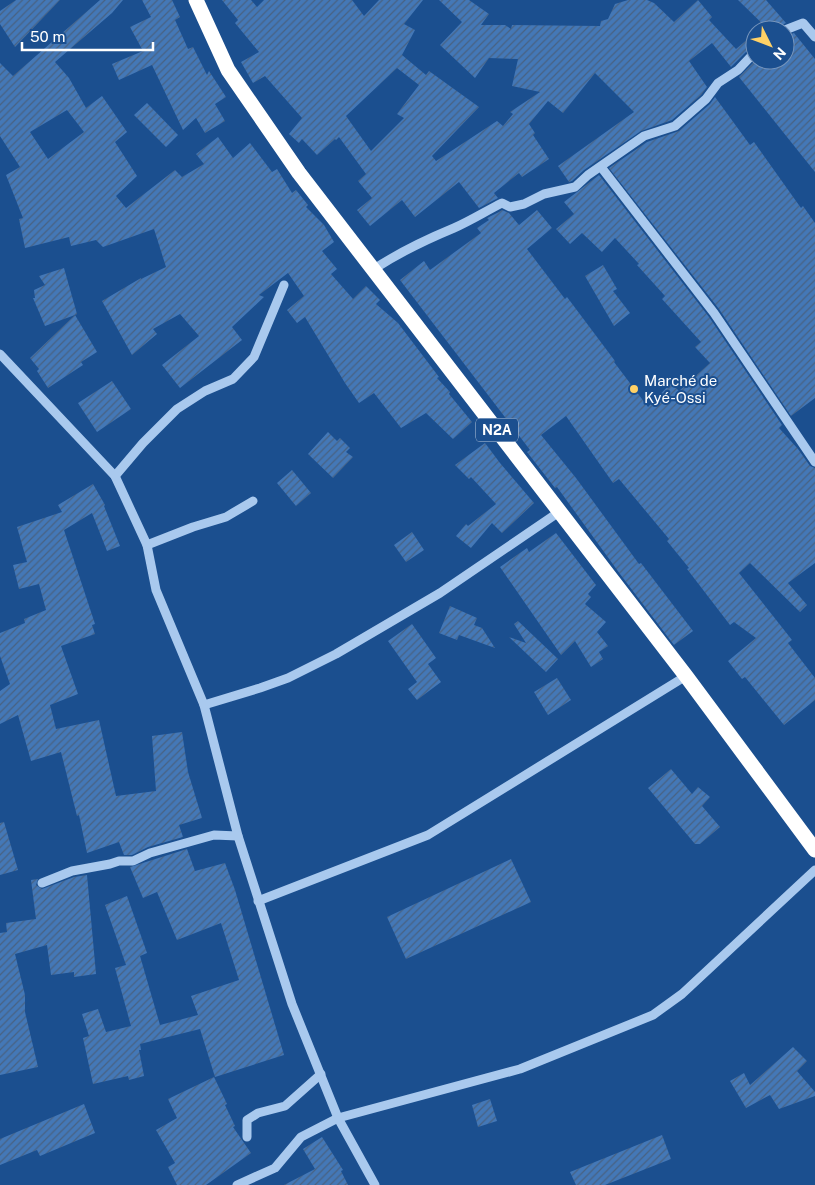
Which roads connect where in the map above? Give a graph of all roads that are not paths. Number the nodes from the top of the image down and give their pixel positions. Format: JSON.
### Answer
{"nodes":[{"id":1,"x":196,"y":0,"type":"edge"},
{"id":2,"x":795,"y":26,"type":"edge"},
{"id":3,"x":815,"y":37,"type":"edge"},
{"id":4,"x":745,"y":63,"type":"edge"},
{"id":5,"x":601,"y":167,"type":"junction"},
{"id":6,"x":374,"y":269,"type":"junction"},
{"id":7,"x":284,"y":285,"type":"dead end"},
{"id":8,"x":0,"y":354,"type":"edge"},
{"id":9,"x":815,"y":462,"type":"edge"},
{"id":10,"x":115,"y":476,"type":"junction"},
{"id":11,"x":253,"y":501,"type":"dead end"},
{"id":12,"x":559,"y":512,"type":"junction"},
{"id":13,"x":147,"y":545,"type":"junction"},
{"id":14,"x":686,"y":676,"type":"junction"},
{"id":15,"x":204,"y":705,"type":"junction"},
{"id":16,"x":238,"y":836,"type":"junction"},
{"id":17,"x":815,"y":850,"type":"edge"},
{"id":18,"x":815,"y":870,"type":"edge"},
{"id":19,"x":42,"y":883,"type":"dead end"},
{"id":20,"x":258,"y":902,"type":"junction"},
{"id":21,"x":321,"y":1074,"type":"junction"},
{"id":22,"x":338,"y":1118,"type":"junction"},
{"id":23,"x":247,"y":1137,"type":"dead end"},
{"id":24,"x":237,"y":1185,"type":"edge"},
{"id":25,"x":375,"y":1185,"type":"edge"}],
"edges":[{"from":1,"to":6,"type":"highway","number":"N2A"},
{"from":2,"to":3,"type":"street"},
{"from":4,"to":5,"type":"street"},
{"from":5,"to":6,"type":"street"},
{"from":5,"to":9,"type":"street"},
{"from":6,"to":12,"type":"highway","number":"N2A"},
{"from":7,"to":10,"type":"street"},
{"from":8,"to":10,"type":"street"},
{"from":10,"to":13,"type":"street"},
{"from":11,"to":13,"type":"street"},
{"from":12,"to":14,"type":"highway","number":"N2A"},
{"from":12,"to":15,"type":"street"},
{"from":13,"to":15,"type":"street"},
{"from":14,"to":17,"type":"highway","number":"N2A"},
{"from":14,"to":20,"type":"street"},
{"from":15,"to":16,"type":"street"},
{"from":16,"to":19,"type":"street"},
{"from":16,"to":20,"type":"street"},
{"from":18,"to":22,"type":"street"},
{"from":20,"to":21,"type":"street"},
{"from":21,"to":22,"type":"street"},
{"from":21,"to":23,"type":"street"},
{"from":22,"to":24,"type":"street"},
{"from":22,"to":25,"type":"street"}]}
